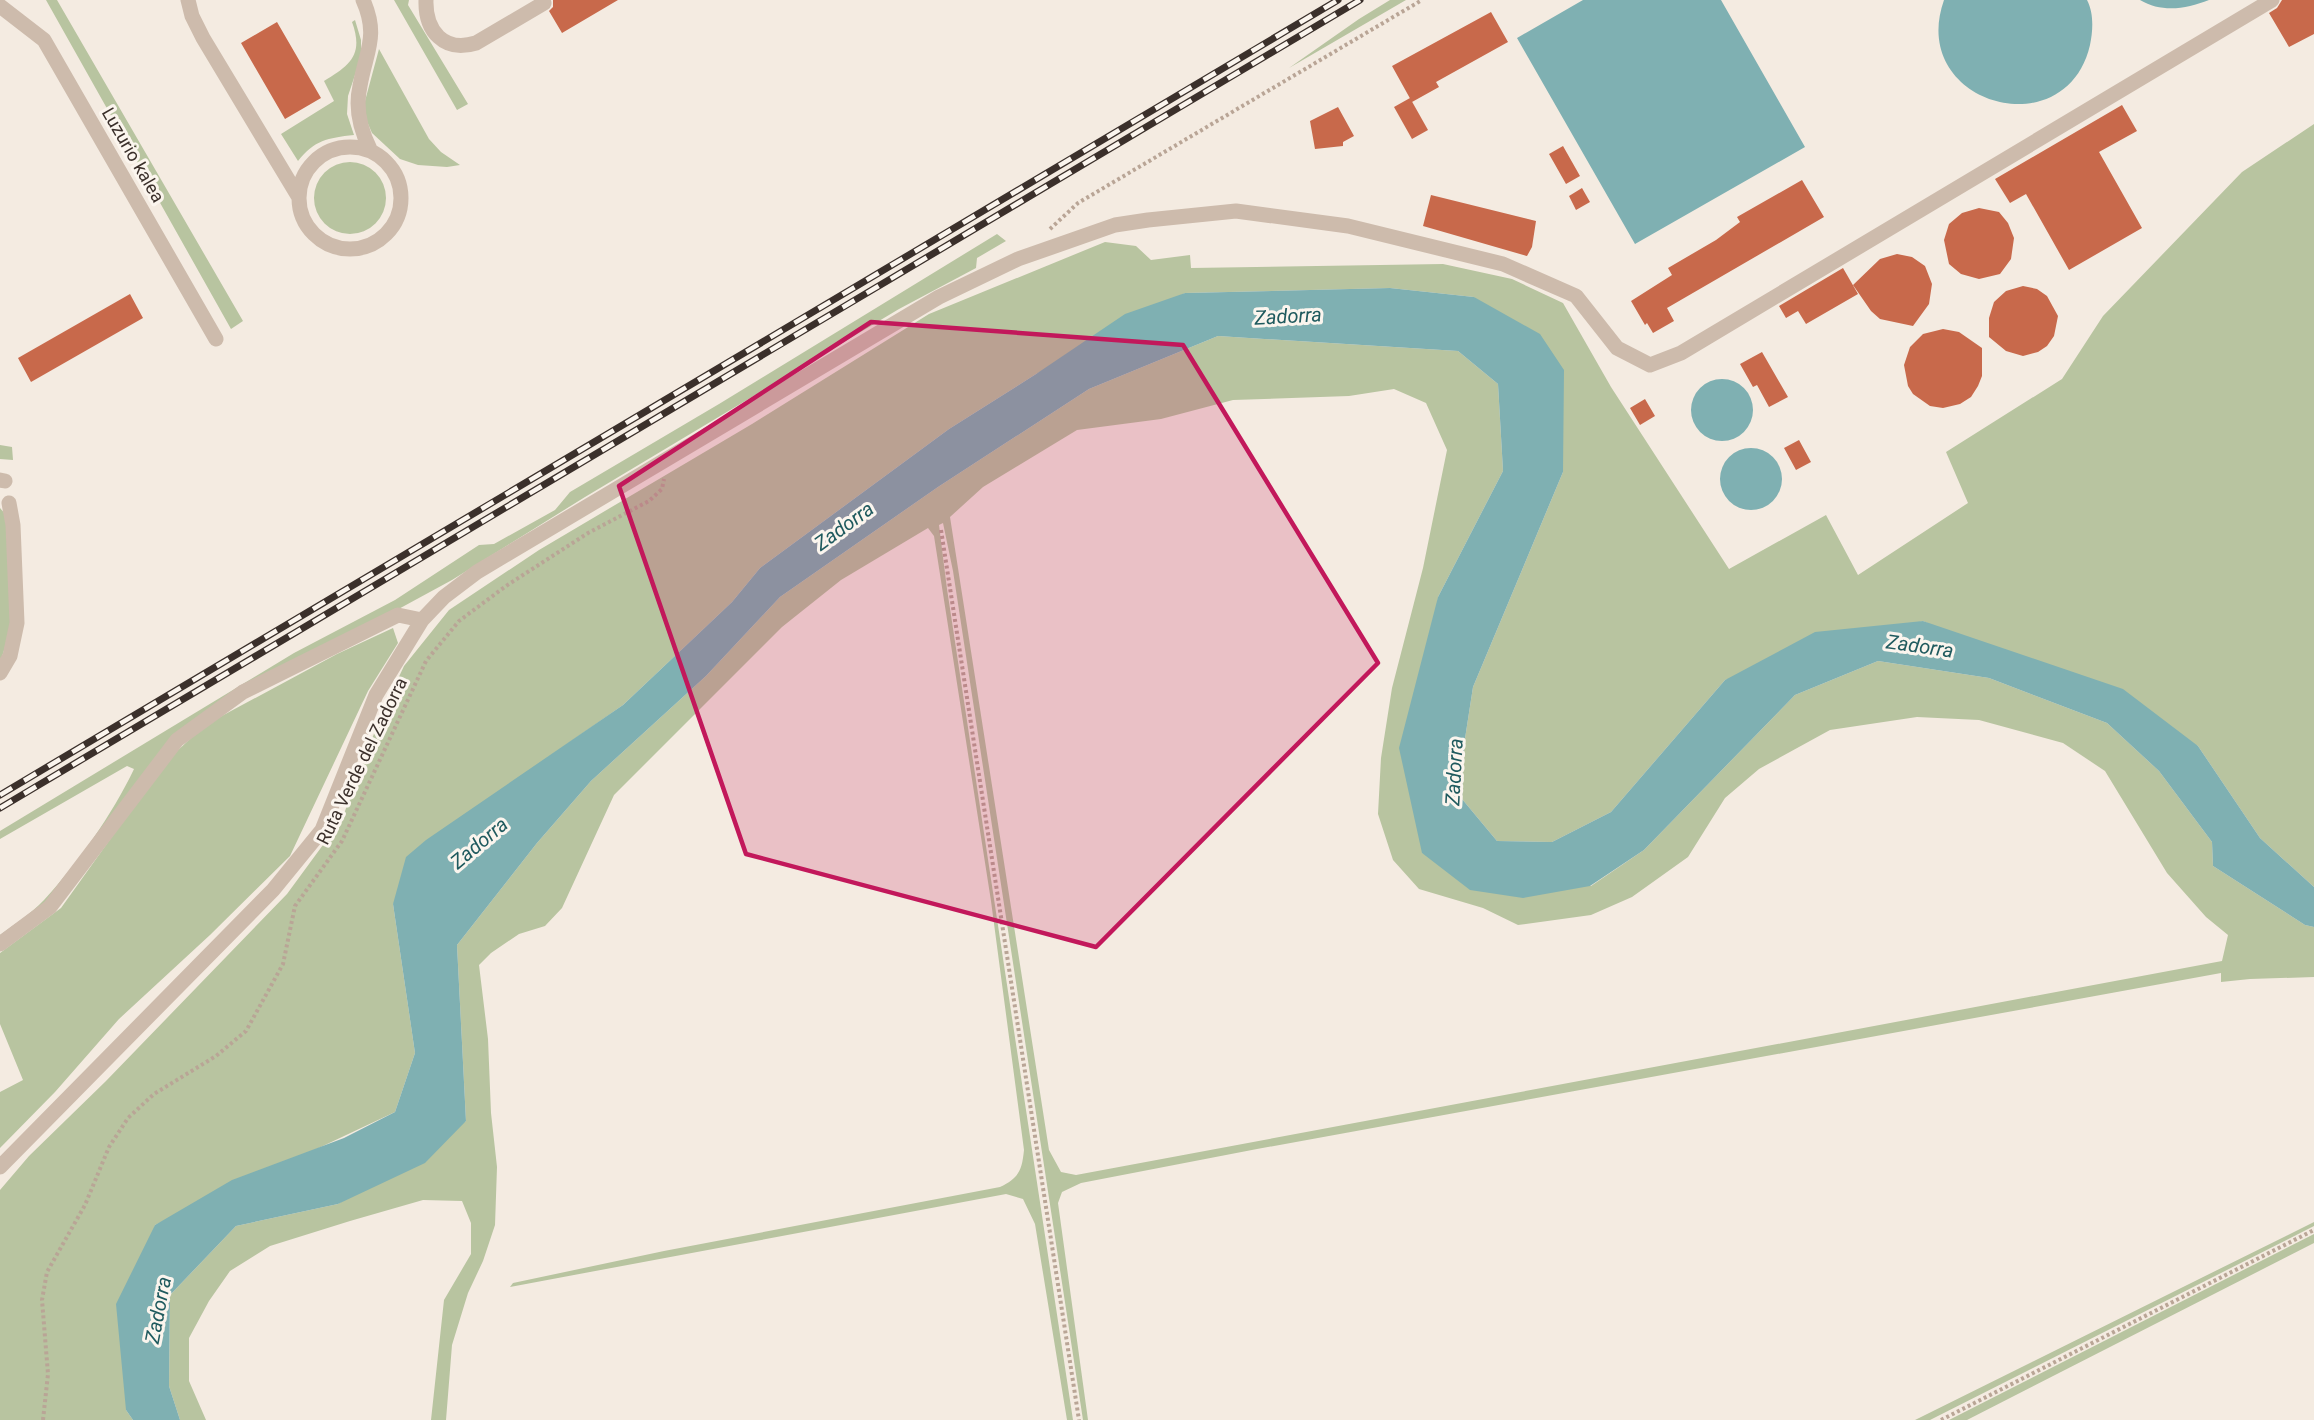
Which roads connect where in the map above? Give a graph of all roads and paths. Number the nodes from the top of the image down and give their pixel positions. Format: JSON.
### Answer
{"nodes":[{"id":1,"x":188,"y":0,"type":"edge"},
{"id":2,"x":363,"y":0,"type":"edge"},
{"id":3,"x":426,"y":0,"type":"edge"},
{"id":4,"x":1422,"y":0,"type":"edge"},
{"id":5,"x":2272,"y":0,"type":"edge"},
{"id":6,"x":544,"y":3,"type":"dead end"},
{"id":7,"x":0,"y":6,"type":"edge"},
{"id":8,"x":369,"y":149,"type":"junction"},
{"id":9,"x":298,"y":196,"type":"junction"},
{"id":10,"x":1044,"y":235,"type":"dead end"},
{"id":11,"x":216,"y":339,"type":"dead end"},
{"id":12,"x":668,"y":458,"type":"junction"},
{"id":13,"x":9,"y":503,"type":"dead end"},
{"id":14,"x":941,"y":530,"type":"dead end"},
{"id":15,"x":422,"y":620,"type":"junction"},
{"id":16,"x":0,"y":673,"type":"edge"},
{"id":17,"x":0,"y":944,"type":"edge"},
{"id":18,"x":0,"y":1167,"type":"edge"},
{"id":19,"x":2314,"y":1230,"type":"edge"},
{"id":20,"x":43,"y":1420,"type":"edge"},
{"id":21,"x":1079,"y":1420,"type":"edge"},
{"id":22,"x":1941,"y":1420,"type":"edge"}],
"edges":[{"from":1,"to":9,"type":"street"},
{"from":2,"to":8,"type":"street"},
{"from":3,"to":6,"type":"street"},
{"from":4,"to":10,"type":"path"},
{"from":5,"to":12,"type":"street"},
{"from":7,"to":11,"type":"street","name":"Luzurio kalea"},
{"from":8,"to":9,"type":"street"},
{"from":8,"to":9,"type":"street"},
{"from":12,"to":15,"type":"street"},
{"from":12,"to":20,"type":"path","name":"Ruta Verde del Zadorra"},
{"from":13,"to":16,"type":"street"},
{"from":14,"to":21,"type":"path"},
{"from":15,"to":17,"type":"street"},
{"from":15,"to":18,"type":"street"},
{"from":19,"to":22,"type":"path"}]}
